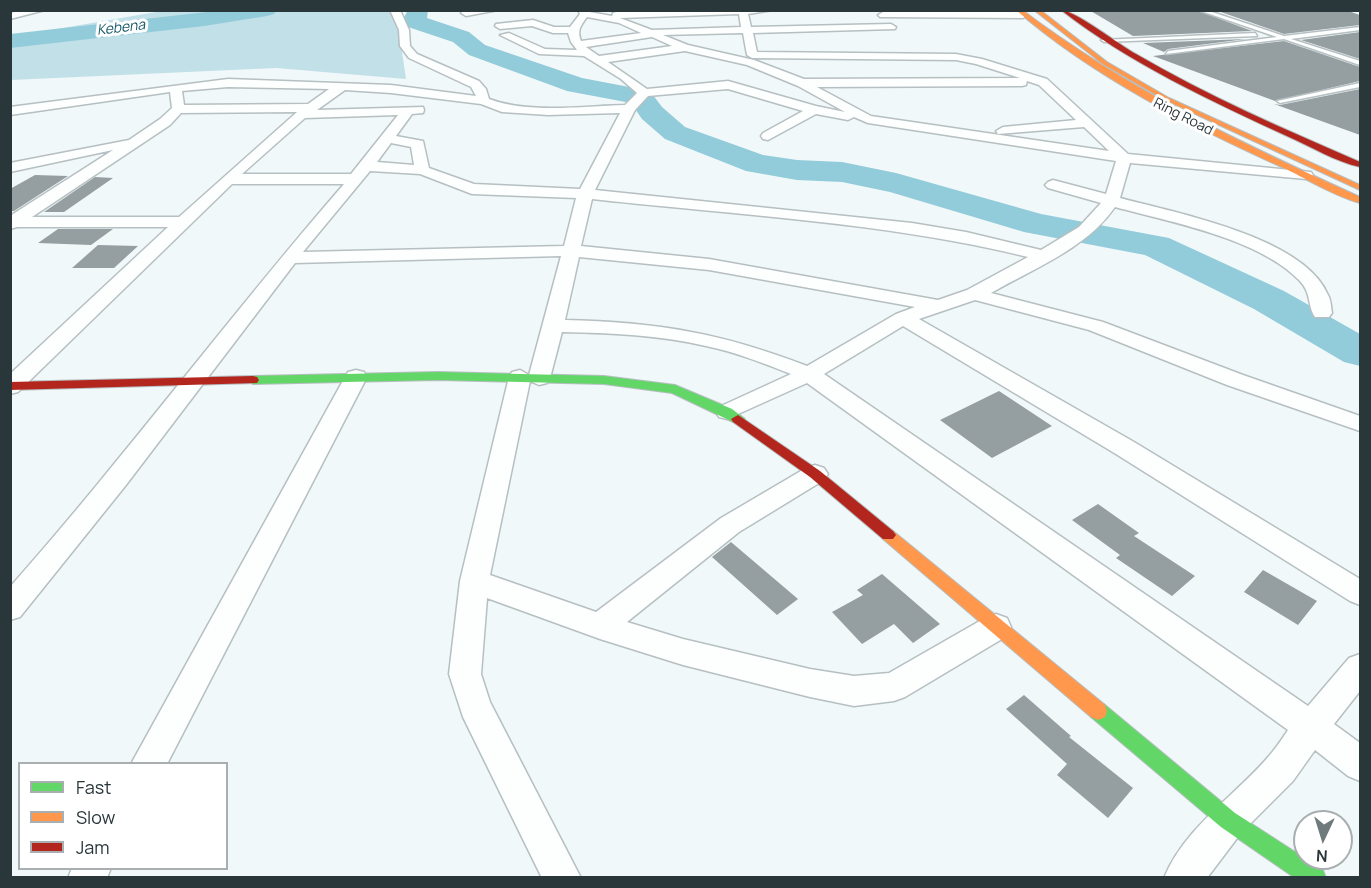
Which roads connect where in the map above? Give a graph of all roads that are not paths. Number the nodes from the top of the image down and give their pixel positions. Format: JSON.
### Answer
{"nodes":[{"id":1,"x":41,"y":10,"type":"edge"},
{"id":2,"x":395,"y":10,"type":"edge"},
{"id":3,"x":494,"y":10,"type":"edge"},
{"id":4,"x":769,"y":10,"type":"edge"},
{"id":5,"x":1052,"y":10,"type":"edge"},
{"id":6,"x":1063,"y":10,"type":"edge"},
{"id":7,"x":1200,"y":10,"type":"edge"},
{"id":8,"x":743,"y":11,"type":"edge"},
{"id":9,"x":584,"y":12,"type":"edge"},
{"id":10,"x":1026,"y":12,"type":"edge"},
{"id":11,"x":466,"y":13,"type":"dead end"},
{"id":12,"x":881,"y":13,"type":"edge"},
{"id":13,"x":964,"y":13,"type":"edge"},
{"id":14,"x":10,"y":16,"type":"edge"},
{"id":15,"x":603,"y":16,"type":"junction"},
{"id":16,"x":973,"y":26,"type":"dead end"},
{"id":17,"x":891,"y":27,"type":"junction"},
{"id":18,"x":1360,"y":28,"type":"edge"},
{"id":19,"x":574,"y":30,"type":"junction"},
{"id":20,"x":748,"y":30,"type":"junction"},
{"id":21,"x":652,"y":33,"type":"junction"},
{"id":22,"x":1272,"y":34,"type":"junction"},
{"id":23,"x":898,"y":36,"type":"dead end"},
{"id":24,"x":1283,"y":38,"type":"junction"},
{"id":25,"x":1104,"y":40,"type":"junction"},
{"id":26,"x":685,"y":48,"type":"junction"},
{"id":27,"x":581,"y":49,"type":"junction"},
{"id":28,"x":1168,"y":53,"type":"dead end"},
{"id":29,"x":751,"y":58,"type":"junction"},
{"id":30,"x":596,"y":60,"type":"junction"},
{"id":31,"x":1360,"y":63,"type":"edge"},
{"id":32,"x":1043,"y":82,"type":"junction"},
{"id":33,"x":802,"y":83,"type":"junction"},
{"id":34,"x":1360,"y":85,"type":"edge"},
{"id":35,"x":342,"y":86,"type":"junction"},
{"id":36,"x":175,"y":88,"type":"junction"},
{"id":37,"x":637,"y":99,"type":"junction"},
{"id":38,"x":1280,"y":100,"type":"dead end"},
{"id":39,"x":483,"y":101,"type":"junction"},
{"id":40,"x":502,"y":108,"type":"junction"},
{"id":41,"x":178,"y":109,"type":"junction"},
{"id":42,"x":408,"y":110,"type":"junction"},
{"id":43,"x":814,"y":110,"type":"junction"},
{"id":44,"x":10,"y":111,"type":"edge"},
{"id":45,"x":305,"y":111,"type":"junction"},
{"id":46,"x":868,"y":119,"type":"junction"},
{"id":47,"x":1087,"y":123,"type":"junction"},
{"id":48,"x":966,"y":134,"type":"junction"},
{"id":49,"x":768,"y":136,"type":"dead end"},
{"id":50,"x":142,"y":139,"type":"junction"},
{"id":51,"x":389,"y":139,"type":"junction"},
{"id":52,"x":1124,"y":158,"type":"junction"},
{"id":53,"x":1360,"y":165,"type":"edge"},
{"id":54,"x":10,"y":168,"type":"edge"},
{"id":55,"x":422,"y":170,"type":"junction"},
{"id":56,"x":361,"y":172,"type":"junction"},
{"id":57,"x":1306,"y":175,"type":"junction"},
{"id":58,"x":1360,"y":176,"type":"edge"},
{"id":59,"x":228,"y":179,"type":"junction"},
{"id":60,"x":1053,"y":185,"type":"dead end"},
{"id":61,"x":1360,"y":188,"type":"edge"},
{"id":62,"x":585,"y":194,"type":"junction"},
{"id":63,"x":1113,"y":200,"type":"junction"},
{"id":64,"x":1360,"y":200,"type":"edge"},
{"id":65,"x":183,"y":222,"type":"junction"},
{"id":66,"x":12,"y":223,"type":"edge"},
{"id":67,"x":570,"y":251,"type":"junction"},
{"id":68,"x":1044,"y":256,"type":"junction"},
{"id":69,"x":289,"y":258,"type":"junction"},
{"id":70,"x":974,"y":294,"type":"junction"},
{"id":71,"x":939,"y":306,"type":"junction"},
{"id":72,"x":1322,"y":313,"type":"dead end"},
{"id":73,"x":903,"y":318,"type":"junction"},
{"id":74,"x":554,"y":326,"type":"junction"},
{"id":75,"x":809,"y":374,"type":"junction"},
{"id":76,"x":356,"y":377,"type":"junction"},
{"id":77,"x":529,"y":378,"type":"junction"},
{"id":78,"x":197,"y":380,"type":"junction"},
{"id":79,"x":11,"y":386,"type":"edge"},
{"id":80,"x":728,"y":412,"type":"junction"},
{"id":81,"x":1360,"y":424,"type":"edge"},
{"id":82,"x":815,"y":474,"type":"junction"},
{"id":83,"x":474,"y":581,"type":"junction"},
{"id":84,"x":1360,"y":593,"type":"edge"},
{"id":85,"x":10,"y":608,"type":"edge"},
{"id":86,"x":600,"y":626,"type":"junction"},
{"id":87,"x":996,"y":627,"type":"junction"},
{"id":88,"x":1360,"y":668,"type":"edge"},
{"id":89,"x":1311,"y":727,"type":"junction"},
{"id":90,"x":149,"y":762,"type":"edge"},
{"id":91,"x":1360,"y":764,"type":"edge"},
{"id":92,"x":1228,"y":820,"type":"junction"},
{"id":93,"x":562,"y":878,"type":"edge"},
{"id":94,"x":1183,"y":878,"type":"edge"},
{"id":95,"x":1316,"y":878,"type":"edge"}],
"edges":[{"from":1,"to":14,"type":"street"},
{"from":2,"to":39,"type":"street"},
{"from":3,"to":11,"type":"street"},
{"from":4,"to":8,"type":"street"},
{"from":5,"to":58,"type":"main road","name":"Ring Road"},
{"from":6,"to":25,"type":"main road","name":"Ring Road"},
{"from":7,"to":22,"type":"lane"},
{"from":8,"to":15,"type":"street"},
{"from":8,"to":20,"type":"street"},
{"from":9,"to":15,"type":"street"},
{"from":9,"to":19,"type":"street"},
{"from":10,"to":13,"type":"street"},
{"from":10,"to":57,"type":"main road","name":"Ring Road"},
{"from":10,"to":61,"type":"main road","name":"Ring Road"},
{"from":12,"to":13,"type":"street"},
{"from":12,"to":17,"type":"street"},
{"from":13,"to":16,"type":"street"},
{"from":15,"to":21,"type":"street"},
{"from":17,"to":20,"type":"street"},
{"from":17,"to":23,"type":"street"},
{"from":18,"to":24,"type":"lane"},
{"from":19,"to":27,"type":"street"},
{"from":19,"to":27,"type":"street"},
{"from":20,"to":21,"type":"street"},
{"from":20,"to":29,"type":"street"},
{"from":21,"to":26,"type":"street"},
{"from":21,"to":27,"type":"street"},
{"from":22,"to":24,"type":"lane"},
{"from":22,"to":25,"type":"lane"},
{"from":24,"to":28,"type":"lane"},
{"from":24,"to":31,"type":"lane"},
{"from":25,"to":53,"type":"main road","name":"Ring Road"},
{"from":26,"to":29,"type":"street"},
{"from":26,"to":30,"type":"street"},
{"from":27,"to":30,"type":"street"},
{"from":29,"to":32,"type":"street"},
{"from":29,"to":33,"type":"street"},
{"from":30,"to":37,"type":"street"},
{"from":32,"to":33,"type":"street"},
{"from":32,"to":47,"type":"street"},
{"from":33,"to":46,"type":"street"},
{"from":34,"to":38,"type":"lane"},
{"from":35,"to":36,"type":"street"},
{"from":35,"to":39,"type":"street"},
{"from":35,"to":45,"type":"street"},
{"from":36,"to":41,"type":"street"},
{"from":36,"to":44,"type":"street"},
{"from":37,"to":40,"type":"street"},
{"from":37,"to":43,"type":"street"},
{"from":37,"to":62,"type":"street"},
{"from":39,"to":40,"type":"street"},
{"from":40,"to":42,"type":"street"},
{"from":41,"to":45,"type":"street"},
{"from":41,"to":50,"type":"street"},
{"from":42,"to":45,"type":"street"},
{"from":42,"to":51,"type":"street"},
{"from":43,"to":46,"type":"street"},
{"from":43,"to":49,"type":"street"},
{"from":45,"to":59,"type":"street"},
{"from":46,"to":48,"type":"street"},
{"from":47,"to":48,"type":"street"},
{"from":47,"to":52,"type":"street"},
{"from":48,"to":52,"type":"street"},
{"from":50,"to":54,"type":"street"},
{"from":50,"to":66,"type":"street"},
{"from":51,"to":55,"type":"street"},
{"from":51,"to":56,"type":"street"},
{"from":52,"to":57,"type":"street"},
{"from":52,"to":63,"type":"street"},
{"from":55,"to":56,"type":"street"},
{"from":55,"to":62,"type":"street"},
{"from":56,"to":59,"type":"street"},
{"from":56,"to":69,"type":"street"},
{"from":57,"to":64,"type":"main road","name":"Ring Road"},
{"from":59,"to":65,"type":"street"},
{"from":60,"to":63,"type":"street"},
{"from":62,"to":67,"type":"street"},
{"from":62,"to":68,"type":"street"},
{"from":63,"to":68,"type":"street"},
{"from":63,"to":72,"type":"street"},
{"from":65,"to":66,"type":"street"},
{"from":65,"to":79,"type":"street"},
{"from":67,"to":69,"type":"street"},
{"from":67,"to":71,"type":"street"},
{"from":67,"to":74,"type":"street"},
{"from":68,"to":70,"type":"street"},
{"from":69,"to":78,"type":"street"},
{"from":70,"to":71,"type":"street"},
{"from":70,"to":81,"type":"street"},
{"from":71,"to":73,"type":"street"},
{"from":73,"to":75,"type":"street"},
{"from":73,"to":84,"type":"street"},
{"from":74,"to":75,"type":"street"},
{"from":74,"to":77,"type":"street"},
{"from":75,"to":80,"type":"street"},
{"from":75,"to":89,"type":"street"},
{"from":76,"to":77,"type":"main road"},
{"from":76,"to":78,"type":"main road"},
{"from":76,"to":90,"type":"street"},
{"from":77,"to":80,"type":"main road"},
{"from":77,"to":83,"type":"street"},
{"from":78,"to":79,"type":"main road"},
{"from":78,"to":85,"type":"street"},
{"from":80,"to":82,"type":"main road"},
{"from":82,"to":86,"type":"street"},
{"from":82,"to":87,"type":"main road"},
{"from":83,"to":86,"type":"street"},
{"from":83,"to":93,"type":"street"},
{"from":86,"to":87,"type":"street"},
{"from":87,"to":92,"type":"main road"},
{"from":88,"to":89,"type":"street"},
{"from":89,"to":91,"type":"street"},
{"from":89,"to":92,"type":"street"},
{"from":92,"to":94,"type":"street"},
{"from":92,"to":95,"type":"main road"}]}
